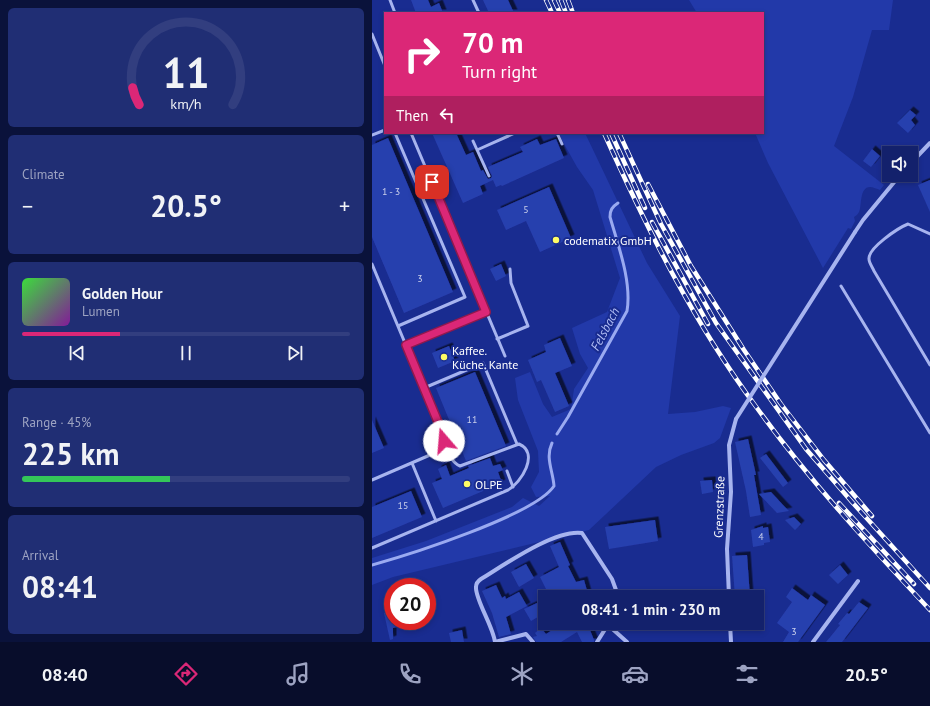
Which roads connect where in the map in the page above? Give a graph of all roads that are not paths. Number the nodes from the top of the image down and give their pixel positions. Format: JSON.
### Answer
{"nodes":[{"id":1,"x":390,"y":0,"type":"edge"},
{"id":2,"x":474,"y":0,"type":"edge"},
{"id":3,"x":395,"y":12,"type":"edge"},
{"id":4,"x":479,"y":12,"type":"edge"},
{"id":5,"x":372,"y":34,"type":"edge"},
{"id":6,"x":384,"y":64,"type":"edge"},
{"id":7,"x":384,"y":130,"type":"edge"},
{"id":8,"x":395,"y":134,"type":"edge"},
{"id":9,"x":411,"y":134,"type":"edge"},
{"id":10,"x":510,"y":134,"type":"edge"},
{"id":11,"x":557,"y":134,"type":"edge"},
{"id":12,"x":372,"y":135,"type":"edge"},
{"id":13,"x":473,"y":141,"type":"dead end"},
{"id":14,"x":930,"y":143,"type":"edge"},
{"id":15,"x":562,"y":144,"type":"dead end"},
{"id":16,"x":477,"y":150,"type":"junction"},
{"id":17,"x":918,"y":156,"type":"edge"},
{"id":18,"x":489,"y":176,"type":"dead end"},
{"id":19,"x":894,"y":182,"type":"edge"},
{"id":20,"x":930,"y":234,"type":"edge"},
{"id":21,"x":372,"y":264,"type":"edge"},
{"id":22,"x":510,"y":269,"type":"dead end"},
{"id":23,"x":841,"y":286,"type":"dead end"},
{"id":24,"x":486,"y":312,"type":"junction"},
{"id":25,"x":398,"y":326,"type":"junction"},
{"id":26,"x":497,"y":339,"type":"junction"},
{"id":27,"x":406,"y":345,"type":"junction"},
{"id":28,"x":505,"y":356,"type":"dead end"},
{"id":29,"x":930,"y":366,"type":"edge"},
{"id":30,"x":424,"y":388,"type":"junction"},
{"id":31,"x":930,"y":434,"type":"edge"},
{"id":32,"x":444,"y":441,"type":"junction"},
{"id":33,"x":517,"y":444,"type":"junction"},
{"id":34,"x":412,"y":463,"type":"junction"},
{"id":35,"x":507,"y":471,"type":"dead end"},
{"id":36,"x":372,"y":480,"type":"edge"},
{"id":37,"x":513,"y":486,"type":"junction"},
{"id":38,"x":436,"y":521,"type":"junction"},
{"id":39,"x":372,"y":548,"type":"edge"},
{"id":40,"x":858,"y":581,"type":"dead end"},
{"id":41,"x":616,"y":590,"type":"edge"},
{"id":42,"x":729,"y":590,"type":"edge"},
{"id":43,"x":605,"y":630,"type":"edge"},
{"id":44,"x":615,"y":630,"type":"edge"},
{"id":45,"x":730,"y":630,"type":"edge"},
{"id":46,"x":495,"y":642,"type":"edge"},
{"id":47,"x":533,"y":642,"type":"edge"},
{"id":48,"x":597,"y":642,"type":"edge"},
{"id":49,"x":627,"y":642,"type":"edge"},
{"id":50,"x":731,"y":642,"type":"edge"},
{"id":51,"x":813,"y":642,"type":"edge"}],
"edges":[{"from":1,"to":3,"type":"lane"},
{"from":2,"to":4,"type":"lane"},
{"from":5,"to":6,"type":"lane"},
{"from":7,"to":12,"type":"lane"},
{"from":8,"to":25,"type":"lane"},
{"from":9,"to":24,"type":"lane"},
{"from":10,"to":16,"type":"lane"},
{"from":11,"to":15,"type":"lane"},
{"from":13,"to":16,"type":"lane"},
{"from":14,"to":17,"type":"street"},
{"from":16,"to":18,"type":"lane"},
{"from":19,"to":42,"type":"street","name":"Grenzstraße","bridge":true},
{"from":20,"to":29,"type":"lane"},
{"from":21,"to":25,"type":"lane"},
{"from":22,"to":26,"type":"lane"},
{"from":23,"to":31,"type":"lane"},
{"from":24,"to":26,"type":"lane"},
{"from":24,"to":27,"type":"lane"},
{"from":25,"to":27,"type":"lane"},
{"from":26,"to":28,"type":"lane"},
{"from":27,"to":30,"type":"lane"},
{"from":30,"to":32,"type":"lane"},
{"from":30,"to":33,"type":"lane"},
{"from":32,"to":33,"type":"lane"},
{"from":32,"to":34,"type":"lane"},
{"from":33,"to":37,"type":"lane"},
{"from":34,"to":36,"type":"lane"},
{"from":34,"to":38,"type":"lane"},
{"from":35,"to":37,"type":"lane"},
{"from":37,"to":38,"type":"lane"},
{"from":38,"to":39,"type":"lane"},
{"from":40,"to":51,"type":"street"},
{"from":41,"to":46,"type":"street"},
{"from":43,"to":48,"type":"street"},
{"from":44,"to":49,"type":"street"},
{"from":45,"to":50,"type":"street"},
{"from":46,"to":47,"type":"street"}]}
